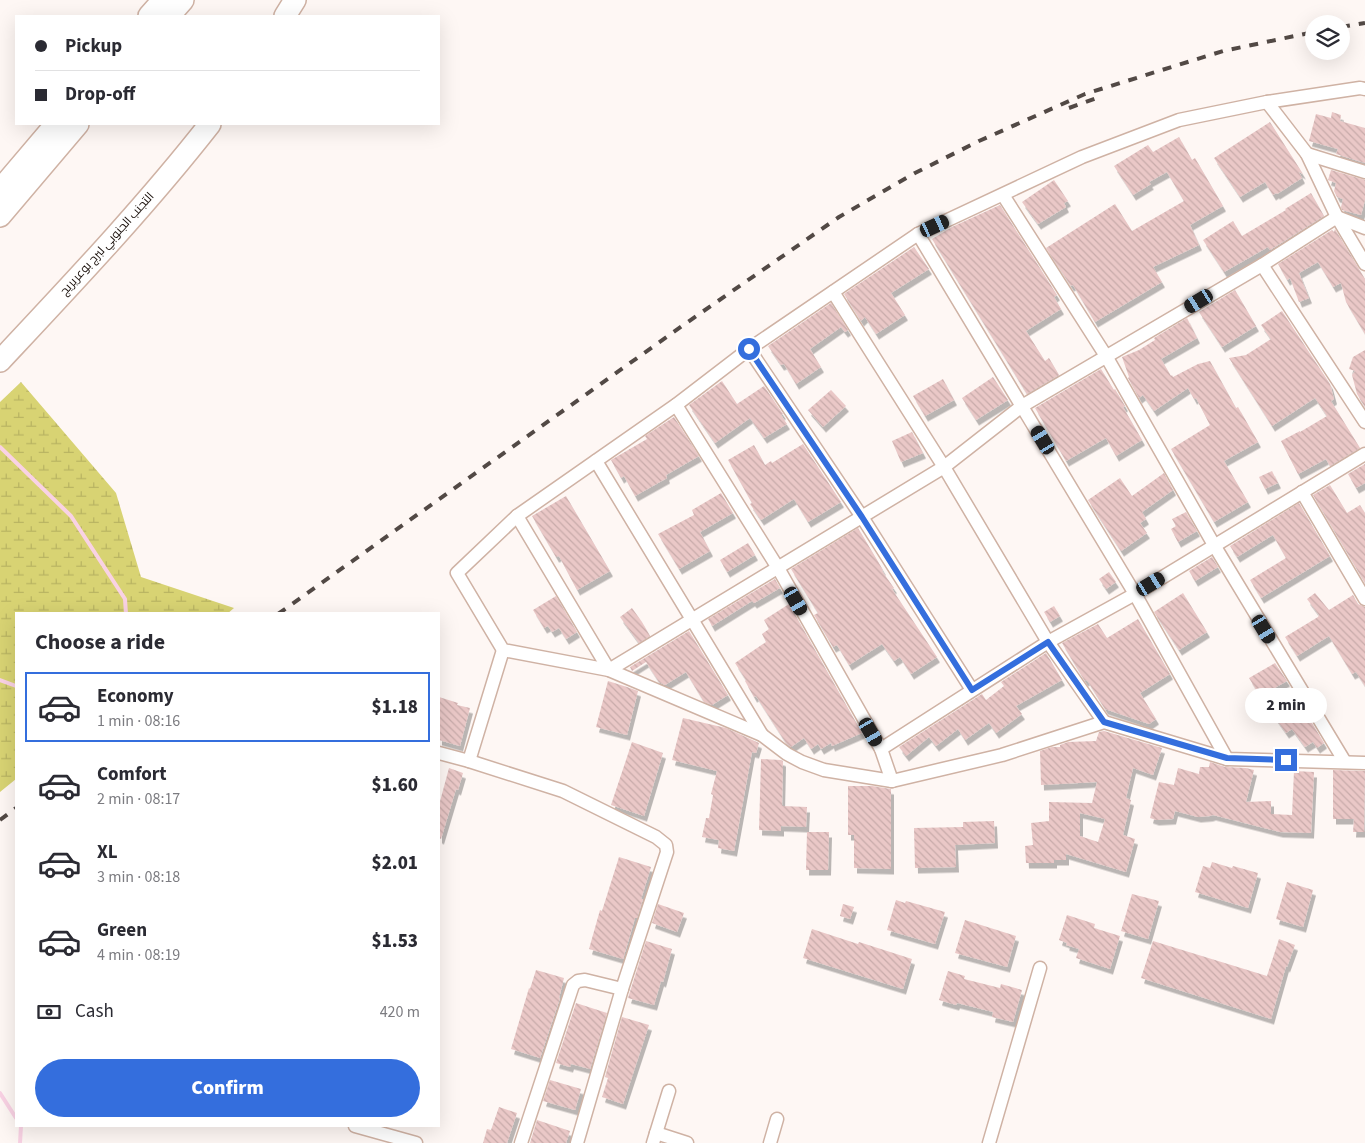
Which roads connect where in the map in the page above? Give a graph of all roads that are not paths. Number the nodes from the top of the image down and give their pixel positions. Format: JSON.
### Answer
{"nodes":[{"id":1,"x":163,"y":0,"type":"edge"},
{"id":2,"x":183,"y":0,"type":"edge"},
{"id":3,"x":295,"y":0,"type":"edge"},
{"id":4,"x":150,"y":15,"type":"edge"},
{"id":5,"x":170,"y":15,"type":"edge"},
{"id":6,"x":285,"y":15,"type":"edge"},
{"id":7,"x":1365,"y":89,"type":"edge"},
{"id":8,"x":1266,"y":102,"type":"junction"},
{"id":9,"x":55,"y":125,"type":"edge"},
{"id":10,"x":77,"y":125,"type":"edge"},
{"id":11,"x":209,"y":125,"type":"edge"},
{"id":12,"x":1307,"y":154,"type":"junction"},
{"id":13,"x":1365,"y":172,"type":"edge"},
{"id":14,"x":0,"y":190,"type":"edge"},
{"id":15,"x":1003,"y":195,"type":"junction"},
{"id":16,"x":0,"y":216,"type":"edge"},
{"id":17,"x":1337,"y":217,"type":"junction"},
{"id":18,"x":1365,"y":228,"type":"edge"},
{"id":19,"x":918,"y":234,"type":"junction"},
{"id":20,"x":1365,"y":264,"type":"edge"},
{"id":21,"x":1262,"y":265,"type":"junction"},
{"id":22,"x":834,"y":292,"type":"junction"},
{"id":23,"x":749,"y":349,"type":"junction"},
{"id":24,"x":1106,"y":356,"type":"junction"},
{"id":25,"x":0,"y":362,"type":"edge"},
{"id":26,"x":676,"y":405,"type":"junction"},
{"id":27,"x":1022,"y":406,"type":"junction"},
{"id":28,"x":1365,"y":422,"type":"edge"},
{"id":29,"x":1365,"y":454,"type":"edge"},
{"id":30,"x":596,"y":461,"type":"junction"},
{"id":31,"x":944,"y":467,"type":"junction"},
{"id":32,"x":1302,"y":492,"type":"junction"},
{"id":33,"x":517,"y":516,"type":"junction"},
{"id":34,"x":862,"y":517,"type":"junction"},
{"id":35,"x":1214,"y":546,"type":"junction"},
{"id":36,"x":778,"y":568,"type":"junction"},
{"id":37,"x":1135,"y":594,"type":"junction"},
{"id":38,"x":1365,"y":599,"type":"edge"},
{"id":39,"x":693,"y":619,"type":"junction"},
{"id":40,"x":1048,"y":642,"type":"junction"},
{"id":41,"x":503,"y":650,"type":"junction"},
{"id":42,"x":608,"y":670,"type":"junction"},
{"id":43,"x":972,"y":690,"type":"junction"},
{"id":44,"x":1104,"y":722,"type":"junction"},
{"id":45,"x":762,"y":735,"type":"junction"},
{"id":46,"x":880,"y":749,"type":"junction"},
{"id":47,"x":440,"y":753,"type":"edge"},
{"id":48,"x":1227,"y":758,"type":"junction"},
{"id":49,"x":470,"y":761,"type":"junction"},
{"id":50,"x":1345,"y":762,"type":"junction"},
{"id":51,"x":1365,"y":763,"type":"edge"},
{"id":52,"x":892,"y":781,"type":"junction"},
{"id":53,"x":1040,"y":968,"type":"dead end"},
{"id":54,"x":622,"y":989,"type":"junction"},
{"id":55,"x":670,"y":1091,"type":"dead end"},
{"id":56,"x":777,"y":1119,"type":"dead end"},
{"id":57,"x":358,"y":1127,"type":"edge"},
{"id":58,"x":654,"y":1138,"type":"edge"},
{"id":59,"x":416,"y":1143,"type":"edge"},
{"id":60,"x":521,"y":1143,"type":"edge"},
{"id":61,"x":577,"y":1143,"type":"edge"},
{"id":62,"x":687,"y":1143,"type":"edge"},
{"id":63,"x":770,"y":1143,"type":"edge"},
{"id":64,"x":989,"y":1143,"type":"edge"}],
"edges":[{"from":1,"to":4,"type":"highway"},
{"from":2,"to":5,"type":"highway"},
{"from":3,"to":6,"type":"highway"},
{"from":7,"to":8,"type":"street"},
{"from":8,"to":12,"type":"street"},
{"from":8,"to":15,"type":"street"},
{"from":9,"to":14,"type":"highway"},
{"from":10,"to":16,"type":"highway"},
{"from":11,"to":25,"type":"highway","name":"التجنب الجنوبي لبرج بوعريريج"},
{"from":12,"to":13,"type":"street"},
{"from":12,"to":17,"type":"street"},
{"from":15,"to":19,"type":"street"},
{"from":15,"to":24,"type":"street"},
{"from":17,"to":18,"type":"street"},
{"from":17,"to":20,"type":"street"},
{"from":17,"to":21,"type":"street"},
{"from":19,"to":22,"type":"street"},
{"from":19,"to":27,"type":"street"},
{"from":21,"to":24,"type":"street"},
{"from":21,"to":28,"type":"street"},
{"from":22,"to":23,"type":"street"},
{"from":22,"to":31,"type":"street"},
{"from":23,"to":26,"type":"street"},
{"from":23,"to":34,"type":"street"},
{"from":24,"to":27,"type":"street"},
{"from":24,"to":35,"type":"street"},
{"from":26,"to":30,"type":"street"},
{"from":26,"to":36,"type":"street"},
{"from":27,"to":31,"type":"street"},
{"from":27,"to":37,"type":"street"},
{"from":29,"to":32,"type":"street"},
{"from":30,"to":33,"type":"street"},
{"from":30,"to":39,"type":"street"},
{"from":31,"to":34,"type":"street"},
{"from":31,"to":40,"type":"street"},
{"from":32,"to":35,"type":"street"},
{"from":32,"to":38,"type":"street"},
{"from":33,"to":41,"type":"street"},
{"from":33,"to":42,"type":"street"},
{"from":34,"to":36,"type":"street"},
{"from":34,"to":43,"type":"street"},
{"from":35,"to":37,"type":"street"},
{"from":35,"to":50,"type":"street"},
{"from":36,"to":39,"type":"street"},
{"from":36,"to":46,"type":"street"},
{"from":37,"to":40,"type":"street"},
{"from":37,"to":48,"type":"street"},
{"from":39,"to":42,"type":"street"},
{"from":39,"to":45,"type":"street"},
{"from":40,"to":43,"type":"street"},
{"from":40,"to":44,"type":"street"},
{"from":41,"to":42,"type":"street"},
{"from":41,"to":49,"type":"street"},
{"from":42,"to":45,"type":"street"},
{"from":43,"to":46,"type":"street"},
{"from":44,"to":48,"type":"street"},
{"from":44,"to":52,"type":"street"},
{"from":45,"to":52,"type":"street"},
{"from":46,"to":52,"type":"street"},
{"from":47,"to":49,"type":"street"},
{"from":48,"to":50,"type":"street"},
{"from":49,"to":54,"type":"street"},
{"from":50,"to":51,"type":"street"},
{"from":53,"to":64,"type":"street"},
{"from":54,"to":60,"type":"street"},
{"from":54,"to":61,"type":"street"},
{"from":55,"to":58,"type":"street"},
{"from":56,"to":63,"type":"street"},
{"from":57,"to":59,"type":"street"},
{"from":58,"to":62,"type":"street"}]}
